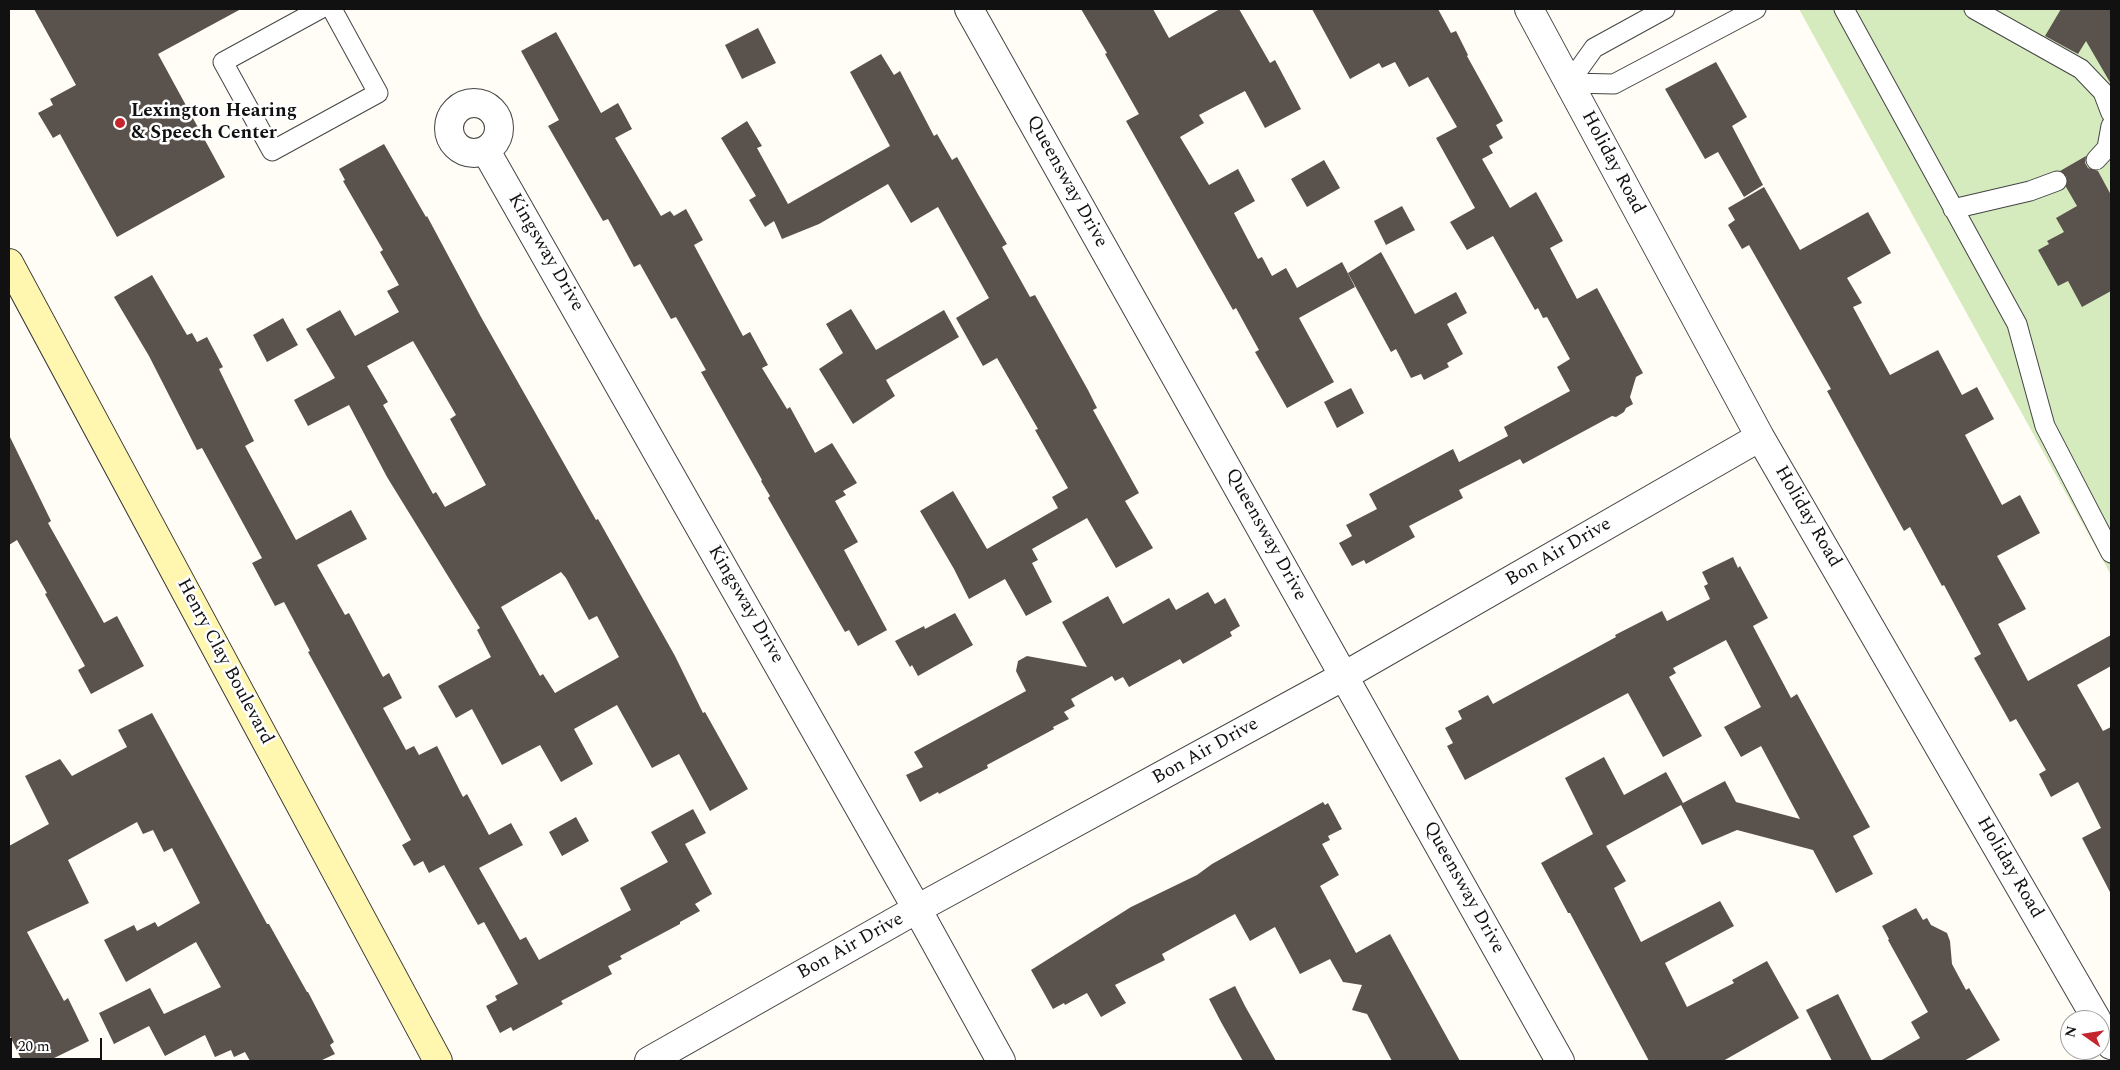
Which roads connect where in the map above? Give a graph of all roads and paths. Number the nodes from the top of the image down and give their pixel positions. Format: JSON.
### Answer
{"nodes":[{"id":1,"x":320,"y":9,"type":"edge"},
{"id":2,"x":332,"y":9,"type":"edge"},
{"id":3,"x":969,"y":9,"type":"edge"},
{"id":4,"x":1528,"y":9,"type":"edge"},
{"id":5,"x":1665,"y":9,"type":"edge"},
{"id":6,"x":1756,"y":9,"type":"edge"},
{"id":7,"x":1844,"y":9,"type":"edge"},
{"id":8,"x":1974,"y":9,"type":"edge"},
{"id":9,"x":1569,"y":83,"type":"junction"},
{"id":10,"x":2111,"y":113,"type":"edge"},
{"id":11,"x":2111,"y":126,"type":"edge"},
{"id":12,"x":486,"y":151,"type":"dead end"},
{"id":13,"x":2096,"y":160,"type":"dead end"},
{"id":14,"x":2057,"y":181,"type":"dead end"},
{"id":15,"x":1953,"y":209,"type":"junction"},
{"id":16,"x":9,"y":263,"type":"edge"},
{"id":17,"x":1760,"y":436,"type":"junction"},
{"id":18,"x":2111,"y":553,"type":"edge"},
{"id":19,"x":1344,"y":676,"type":"junction"},
{"id":20,"x":917,"y":909,"type":"junction"},
{"id":21,"x":2091,"y":1010,"type":"edge"},
{"id":22,"x":438,"y":1061,"type":"edge"},
{"id":23,"x":649,"y":1061,"type":"edge"},
{"id":24,"x":1001,"y":1061,"type":"edge"},
{"id":25,"x":1560,"y":1061,"type":"edge"}],
"edges":[{"from":1,"to":2,"type":"lane"},
{"from":3,"to":19,"type":"street","name":"Queensway Drive"},
{"from":4,"to":9,"type":"street","name":"Holiday Road"},
{"from":5,"to":9,"type":"lane"},
{"from":6,"to":9,"type":"lane"},
{"from":7,"to":15,"type":"lane"},
{"from":8,"to":10,"type":"lane"},
{"from":9,"to":17,"type":"street","name":"Holiday Road"},
{"from":11,"to":13,"type":"lane"},
{"from":12,"to":20,"type":"street","name":"Kingsway Drive"},
{"from":14,"to":15,"type":"lane"},
{"from":15,"to":18,"type":"lane"},
{"from":16,"to":22,"type":"street","name":"Henry Clay Boulevard"},
{"from":17,"to":19,"type":"street","name":"Bon Air Drive"},
{"from":17,"to":21,"type":"street","name":"Holiday Road"},
{"from":19,"to":20,"type":"street","name":"Bon Air Drive"},
{"from":19,"to":25,"type":"street","name":"Queensway Drive"},
{"from":20,"to":23,"type":"street","name":"Bon Air Drive"},
{"from":20,"to":24,"type":"street","name":"Kingsway Drive"}]}
